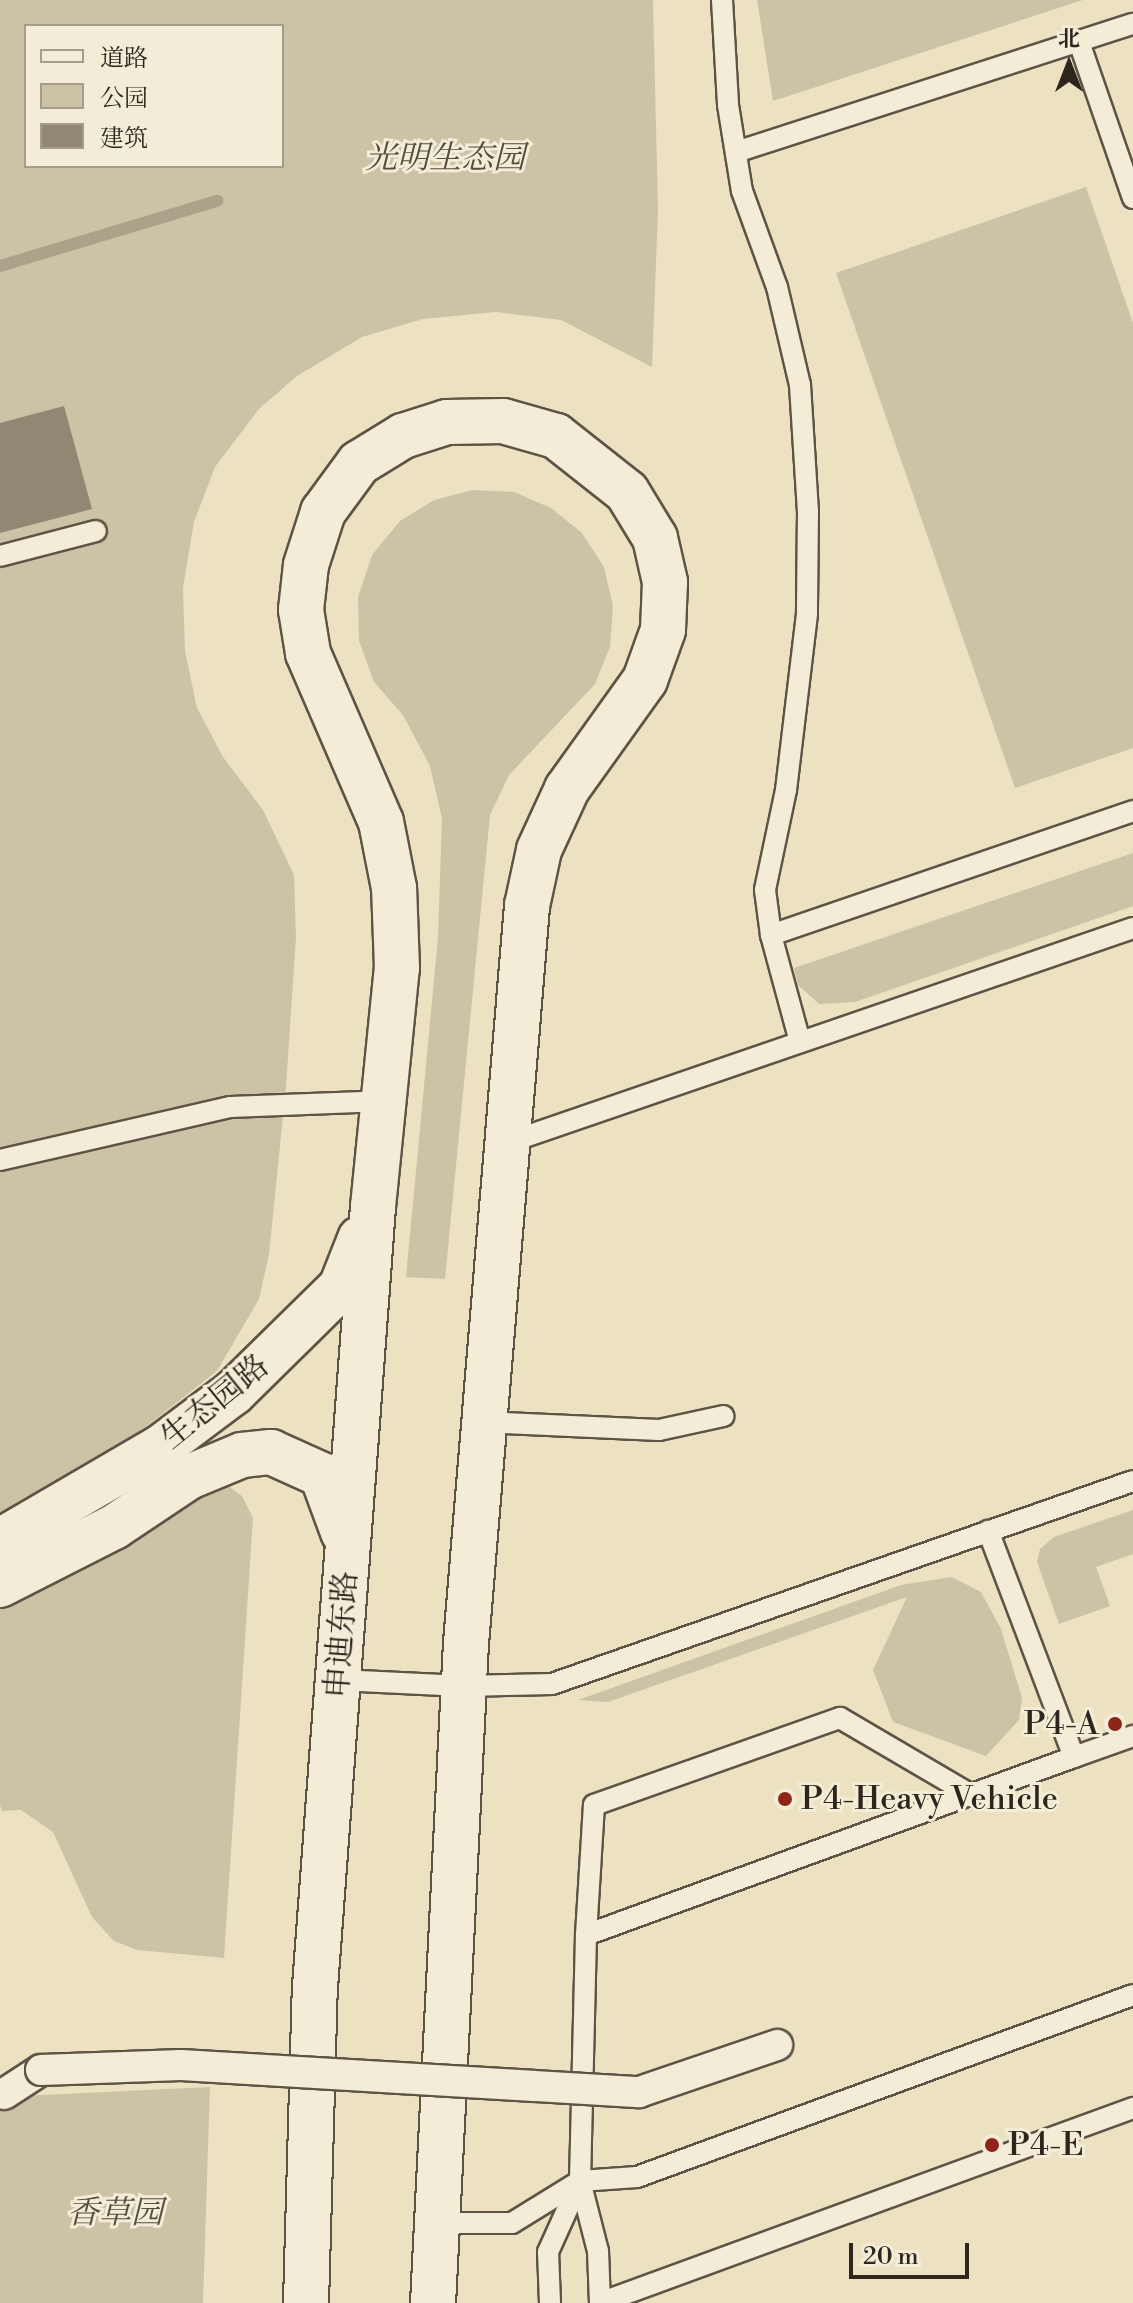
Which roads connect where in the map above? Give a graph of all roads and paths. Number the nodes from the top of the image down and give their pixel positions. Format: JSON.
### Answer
{"nodes":[{"id":1,"x":722,"y":0,"type":"edge"},
{"id":2,"x":1133,"y":24,"type":"edge"},
{"id":3,"x":1079,"y":42,"type":"junction"},
{"id":4,"x":736,"y":152,"type":"junction"},
{"id":5,"x":1133,"y":198,"type":"edge"},
{"id":6,"x":96,"y":531,"type":"dead end"},
{"id":7,"x":0,"y":556,"type":"edge"},
{"id":8,"x":1133,"y":811,"type":"edge"},
{"id":9,"x":1133,"y":928,"type":"edge"},
{"id":10,"x":771,"y":935,"type":"junction"},
{"id":11,"x":800,"y":1042,"type":"junction"},
{"id":12,"x":383,"y":1101,"type":"junction"},
{"id":13,"x":504,"y":1144,"type":"junction"},
{"id":14,"x":0,"y":1160,"type":"edge"},
{"id":15,"x":373,"y":1207,"type":"junction"},
{"id":16,"x":724,"y":1416,"type":"dead end"},
{"id":17,"x":482,"y":1422,"type":"junction"},
{"id":18,"x":1133,"y":1481,"type":"edge"},
{"id":19,"x":988,"y":1531,"type":"junction"},
{"id":20,"x":0,"y":1541,"type":"edge"},
{"id":21,"x":347,"y":1566,"type":"junction"},
{"id":22,"x":0,"y":1585,"type":"edge"},
{"id":23,"x":339,"y":1680,"type":"junction"},
{"id":24,"x":463,"y":1686,"type":"junction"},
{"id":25,"x":1133,"y":1736,"type":"edge"},
{"id":26,"x":1074,"y":1757,"type":"junction"},
{"id":27,"x":971,"y":1795,"type":"junction"},
{"id":28,"x":586,"y":1935,"type":"junction"},
{"id":29,"x":1133,"y":1995,"type":"edge"},
{"id":30,"x":777,"y":2045,"type":"dead end"},
{"id":31,"x":4,"y":2094,"type":"dead end"},
{"id":32,"x":1133,"y":2108,"type":"edge"},
{"id":33,"x":580,"y":2181,"type":"junction"},
{"id":34,"x":436,"y":2223,"type":"junction"},
{"id":35,"x":306,"y":2303,"type":"edge"},
{"id":36,"x":433,"y":2303,"type":"edge"},
{"id":37,"x":550,"y":2303,"type":"edge"},
{"id":38,"x":600,"y":2303,"type":"edge"}],
"edges":[{"from":1,"to":4,"type":"lane"},
{"from":2,"to":3,"type":"lane"},
{"from":3,"to":4,"type":"lane"},
{"from":3,"to":5,"type":"lane"},
{"from":4,"to":10,"type":"lane"},
{"from":6,"to":7,"type":"lane"},
{"from":8,"to":10,"type":"lane"},
{"from":9,"to":11,"type":"lane"},
{"from":10,"to":11,"type":"lane"},
{"from":11,"to":13,"type":"lane"},
{"from":12,"to":13,"type":"street","name":"申迪东路"},
{"from":12,"to":14,"type":"lane"},
{"from":12,"to":15,"type":"street","name":"申迪东路"},
{"from":13,"to":17,"type":"street"},
{"from":15,"to":20,"type":"street","name":"生态园路"},
{"from":15,"to":21,"type":"street","name":"申迪东路"},
{"from":16,"to":17,"type":"lane"},
{"from":17,"to":24,"type":"street"},
{"from":18,"to":19,"type":"lane"},
{"from":19,"to":24,"type":"lane"},
{"from":19,"to":26,"type":"lane"},
{"from":21,"to":22,"type":"street","name":"生态园路"},
{"from":21,"to":23,"type":"street","name":"申迪东路"},
{"from":23,"to":24,"type":"lane"},
{"from":23,"to":35,"type":"street","name":"申迪东路"},
{"from":24,"to":34,"type":"street"},
{"from":25,"to":26,"type":"lane"},
{"from":26,"to":27,"type":"lane"},
{"from":27,"to":28,"type":"lane"},
{"from":27,"to":28,"type":"lane"},
{"from":28,"to":33,"type":"lane"},
{"from":29,"to":33,"type":"lane"},
{"from":30,"to":31,"type":"street","bridge":true},
{"from":32,"to":38,"type":"lane"},
{"from":33,"to":34,"type":"lane"},
{"from":33,"to":37,"type":"lane"},
{"from":33,"to":38,"type":"lane"},
{"from":34,"to":36,"type":"street"}]}
